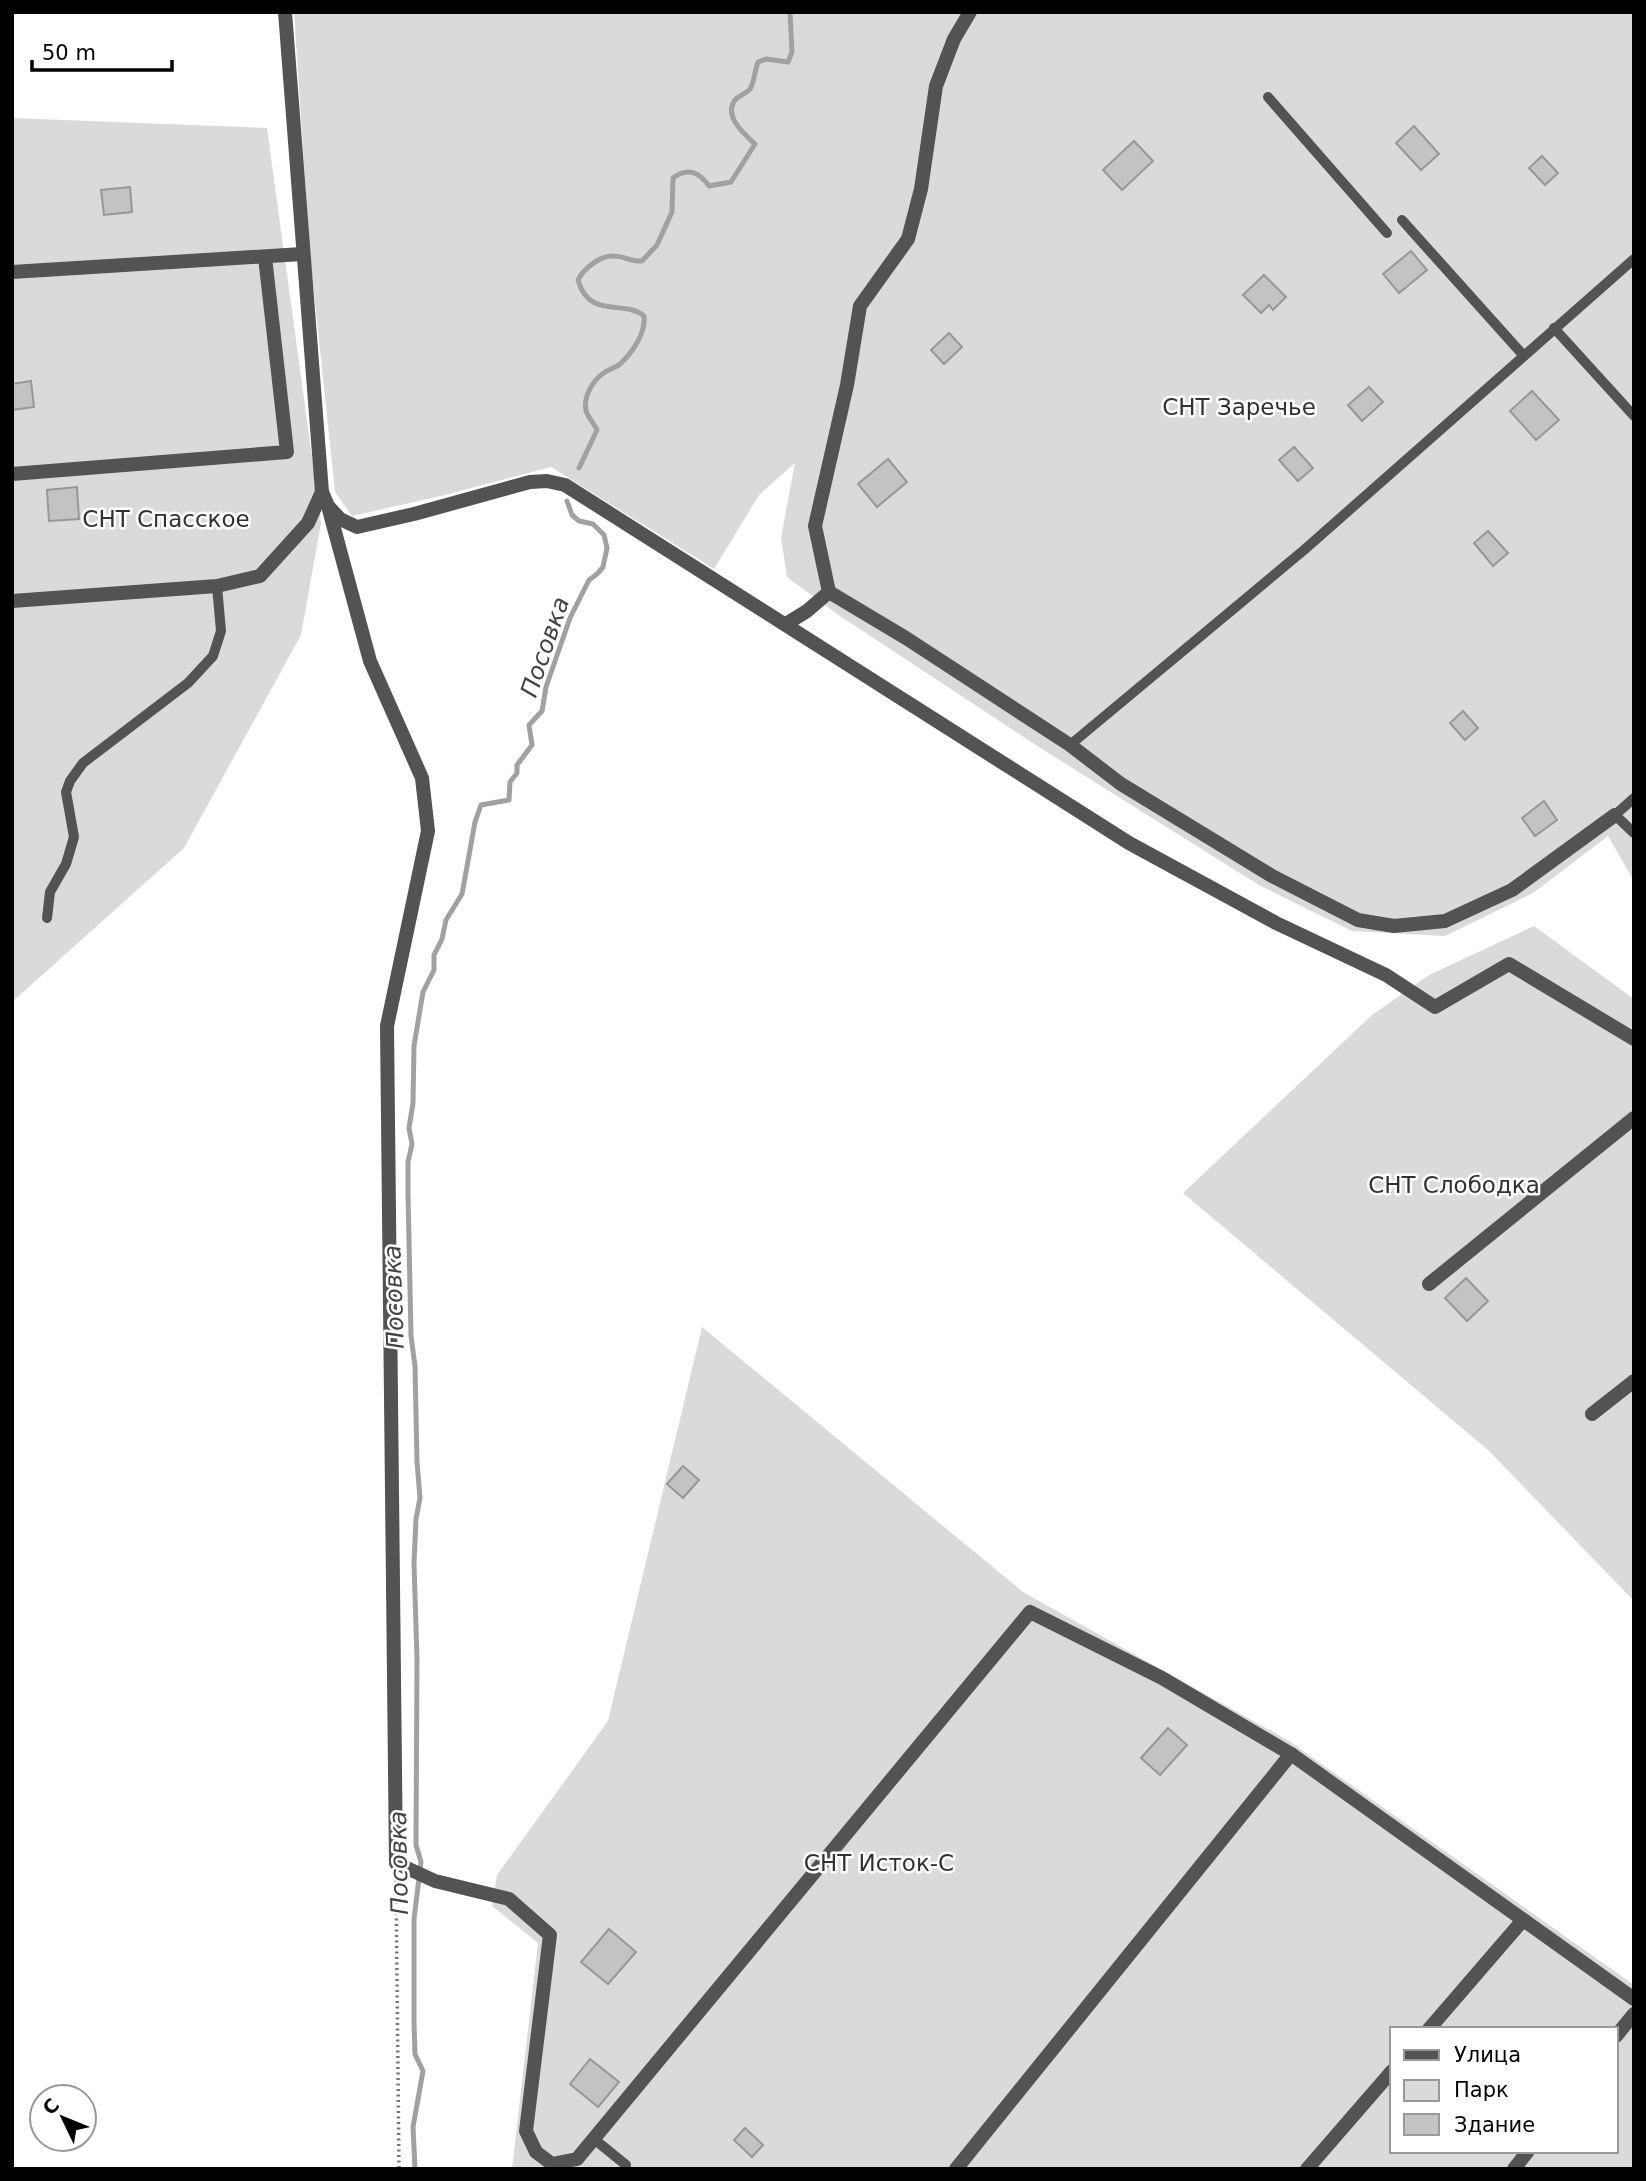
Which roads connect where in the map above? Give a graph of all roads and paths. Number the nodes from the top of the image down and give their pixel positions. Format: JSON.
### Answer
{"nodes":[{"id":1,"x":285,"y":12,"type":"edge"},
{"id":2,"x":970,"y":12,"type":"edge"},
{"id":3,"x":1268,"y":97,"type":"dead end"},
{"id":4,"x":1402,"y":220,"type":"dead end"},
{"id":5,"x":1387,"y":233,"type":"dead end"},
{"id":6,"x":302,"y":254,"type":"junction"},
{"id":7,"x":265,"y":257,"type":"junction"},
{"id":8,"x":1634,"y":259,"type":"edge"},
{"id":9,"x":12,"y":272,"type":"edge"},
{"id":10,"x":1554,"y":328,"type":"junction"},
{"id":11,"x":1523,"y":355,"type":"junction"},
{"id":12,"x":1634,"y":416,"type":"edge"},
{"id":13,"x":12,"y":474,"type":"edge"},
{"id":14,"x":325,"y":499,"type":"junction"},
{"id":15,"x":217,"y":586,"type":"junction"},
{"id":16,"x":829,"y":592,"type":"junction"},
{"id":17,"x":12,"y":601,"type":"edge"},
{"id":18,"x":786,"y":624,"type":"junction"},
{"id":19,"x":1070,"y":745,"type":"junction"},
{"id":20,"x":1634,"y":798,"type":"edge"},
{"id":21,"x":1615,"y":814,"type":"junction"},
{"id":22,"x":1634,"y":833,"type":"edge"},
{"id":23,"x":47,"y":918,"type":"dead end"},
{"id":24,"x":1634,"y":1039,"type":"edge"},
{"id":25,"x":1634,"y":1118,"type":"edge"},
{"id":26,"x":1429,"y":1284,"type":"dead end"},
{"id":27,"x":1634,"y":1381,"type":"edge"},
{"id":28,"x":1592,"y":1414,"type":"dead end"},
{"id":29,"x":1290,"y":1754,"type":"junction"},
{"id":30,"x":401,"y":1865,"type":"junction"},
{"id":31,"x":1524,"y":1920,"type":"junction"},
{"id":32,"x":1634,"y":1998,"type":"edge"},
{"id":33,"x":1634,"y":2014,"type":"edge"},
{"id":34,"x":1431,"y":2027,"type":"edge"},
{"id":35,"x":1618,"y":2034,"type":"edge"},
{"id":36,"x":1390,"y":2073,"type":"edge"},
{"id":37,"x":594,"y":2139,"type":"junction"},
{"id":38,"x":1526,"y":2153,"type":"edge"},
{"id":39,"x":626,"y":2165,"type":"dead end"},
{"id":40,"x":399,"y":2169,"type":"edge"},
{"id":41,"x":956,"y":2169,"type":"edge"},
{"id":42,"x":1307,"y":2169,"type":"edge"},
{"id":43,"x":1514,"y":2169,"type":"edge"}],
"edges":[{"from":1,"to":6,"type":"street"},
{"from":2,"to":16,"type":"street"},
{"from":3,"to":5,"type":"lane"},
{"from":4,"to":11,"type":"lane"},
{"from":6,"to":7,"type":"street"},
{"from":6,"to":14,"type":"street"},
{"from":7,"to":9,"type":"street"},
{"from":7,"to":13,"type":"street"},
{"from":8,"to":10,"type":"lane"},
{"from":10,"to":11,"type":"lane"},
{"from":10,"to":12,"type":"lane"},
{"from":11,"to":19,"type":"lane"},
{"from":14,"to":15,"type":"street"},
{"from":14,"to":18,"type":"street"},
{"from":14,"to":30,"type":"street"},
{"from":15,"to":17,"type":"street"},
{"from":15,"to":23,"type":"lane"},
{"from":16,"to":18,"type":"street"},
{"from":16,"to":19,"type":"street"},
{"from":18,"to":24,"type":"street"},
{"from":19,"to":21,"type":"street"},
{"from":20,"to":21,"type":"lane"},
{"from":21,"to":22,"type":"lane"},
{"from":25,"to":26,"type":"street"},
{"from":27,"to":28,"type":"street"},
{"from":29,"to":31,"type":"street"},
{"from":29,"to":37,"type":"street"},
{"from":29,"to":41,"type":"street"},
{"from":30,"to":37,"type":"street"},
{"from":30,"to":40,"type":"path"},
{"from":31,"to":32,"type":"street"},
{"from":31,"to":34,"type":"street"},
{"from":33,"to":35,"type":"street"},
{"from":36,"to":42,"type":"street"},
{"from":37,"to":39,"type":"lane"},
{"from":38,"to":43,"type":"street"}]}
